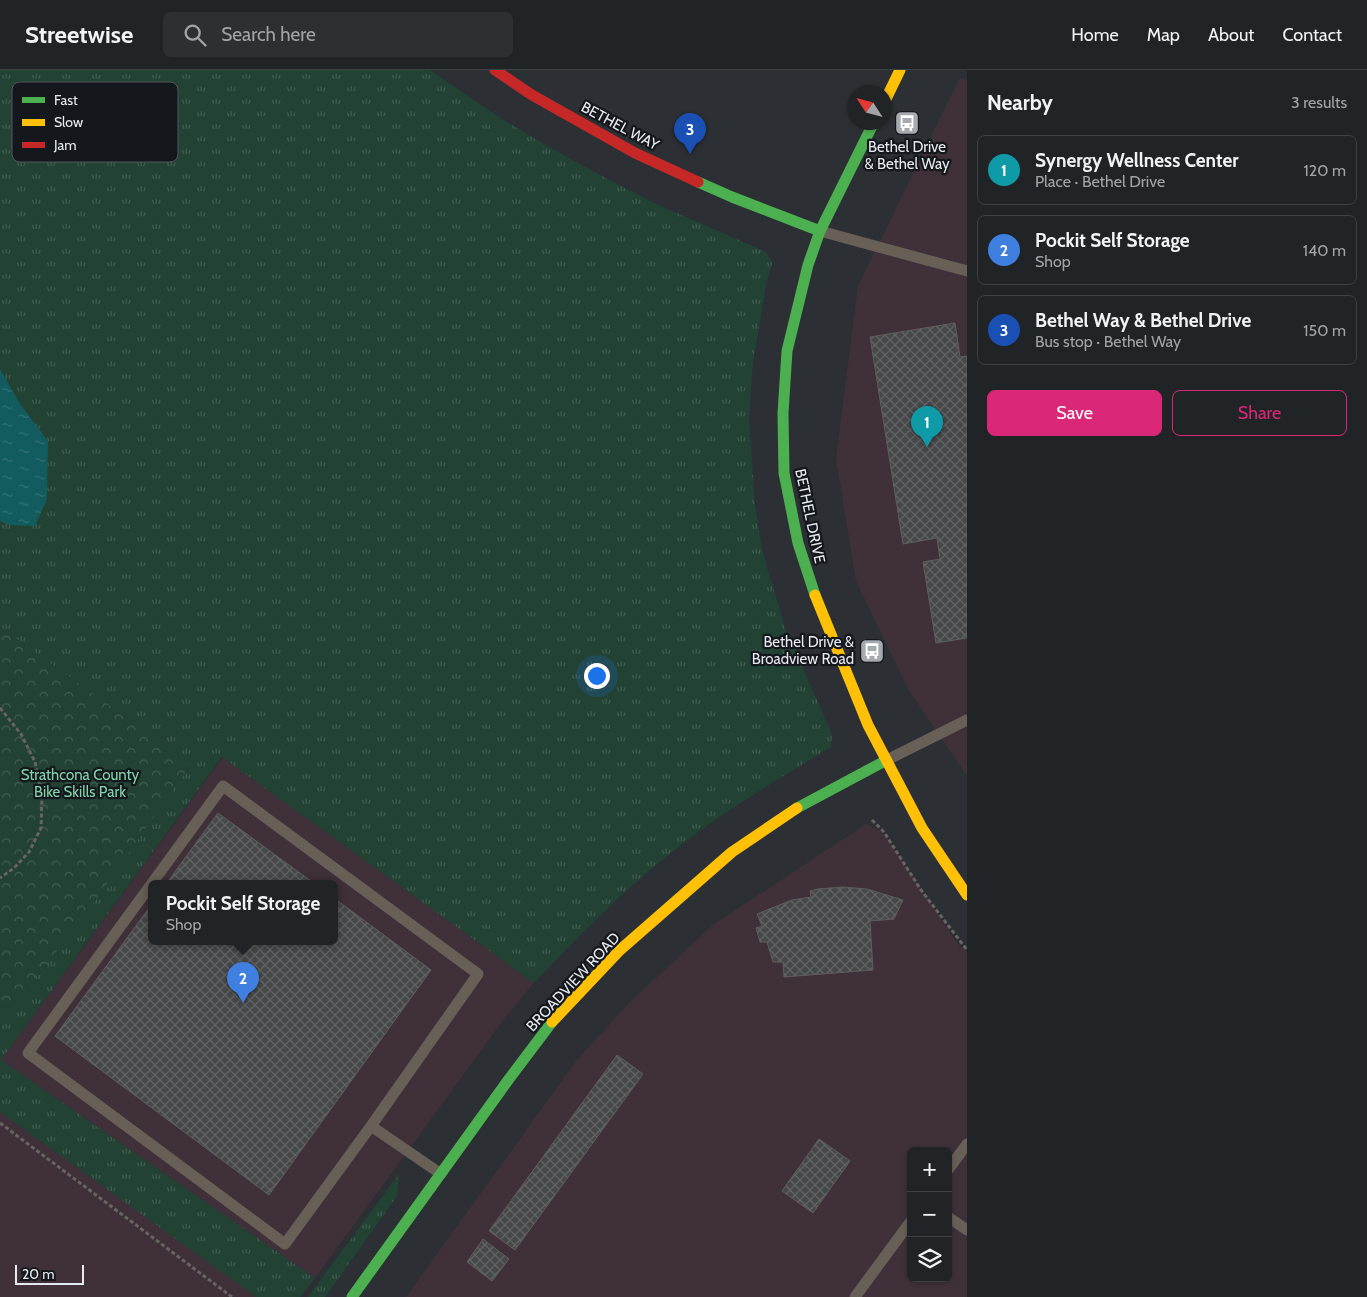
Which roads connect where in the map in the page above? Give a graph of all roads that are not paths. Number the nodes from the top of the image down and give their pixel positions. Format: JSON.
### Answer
{"nodes":[{"id":1,"x":495,"y":70,"type":"edge"},
{"id":2,"x":900,"y":70,"type":"edge"},
{"id":3,"x":892,"y":86,"type":"edge"},
{"id":4,"x":870,"y":130,"type":"edge"},
{"id":5,"x":820,"y":231,"type":"junction"},
{"id":6,"x":967,"y":271,"type":"edge"},
{"id":7,"x":967,"y":720,"type":"edge"},
{"id":8,"x":886,"y":760,"type":"junction"},
{"id":9,"x":154,"y":880,"type":"edge"},
{"id":10,"x":148,"y":889,"type":"edge"},
{"id":11,"x":967,"y":895,"type":"edge"},
{"id":12,"x":371,"y":1126,"type":"junction"},
{"id":13,"x":967,"y":1144,"type":"edge"},
{"id":14,"x":952,"y":1165,"type":"edge"},
{"id":15,"x":441,"y":1174,"type":"junction"},
{"id":16,"x":952,"y":1220,"type":"edge"},
{"id":17,"x":907,"y":1226,"type":"edge"},
{"id":18,"x":967,"y":1230,"type":"edge"},
{"id":19,"x":352,"y":1297,"type":"edge"},
{"id":20,"x":855,"y":1297,"type":"edge"}],
"edges":[{"from":1,"to":5,"type":"street","name":"BETHEL WAY"},
{"from":2,"to":3,"type":"street"},
{"from":4,"to":5,"type":"street","name":"BETHEL DRIVE"},
{"from":5,"to":6,"type":"lane"},
{"from":5,"to":8,"type":"street","name":"BETHEL DRIVE"},
{"from":7,"to":8,"type":"lane"},
{"from":8,"to":11,"type":"street","name":"BETHEL DRIVE"},
{"from":8,"to":15,"type":"street","name":"BROADVIEW ROAD"},
{"from":9,"to":12,"type":"lane"},
{"from":10,"to":12,"type":"lane"},
{"from":12,"to":15,"type":"lane"},
{"from":13,"to":14,"type":"lane"},
{"from":15,"to":19,"type":"street","name":"BROADVIEW ROAD"},
{"from":16,"to":18,"type":"lane"},
{"from":17,"to":20,"type":"lane"}]}
